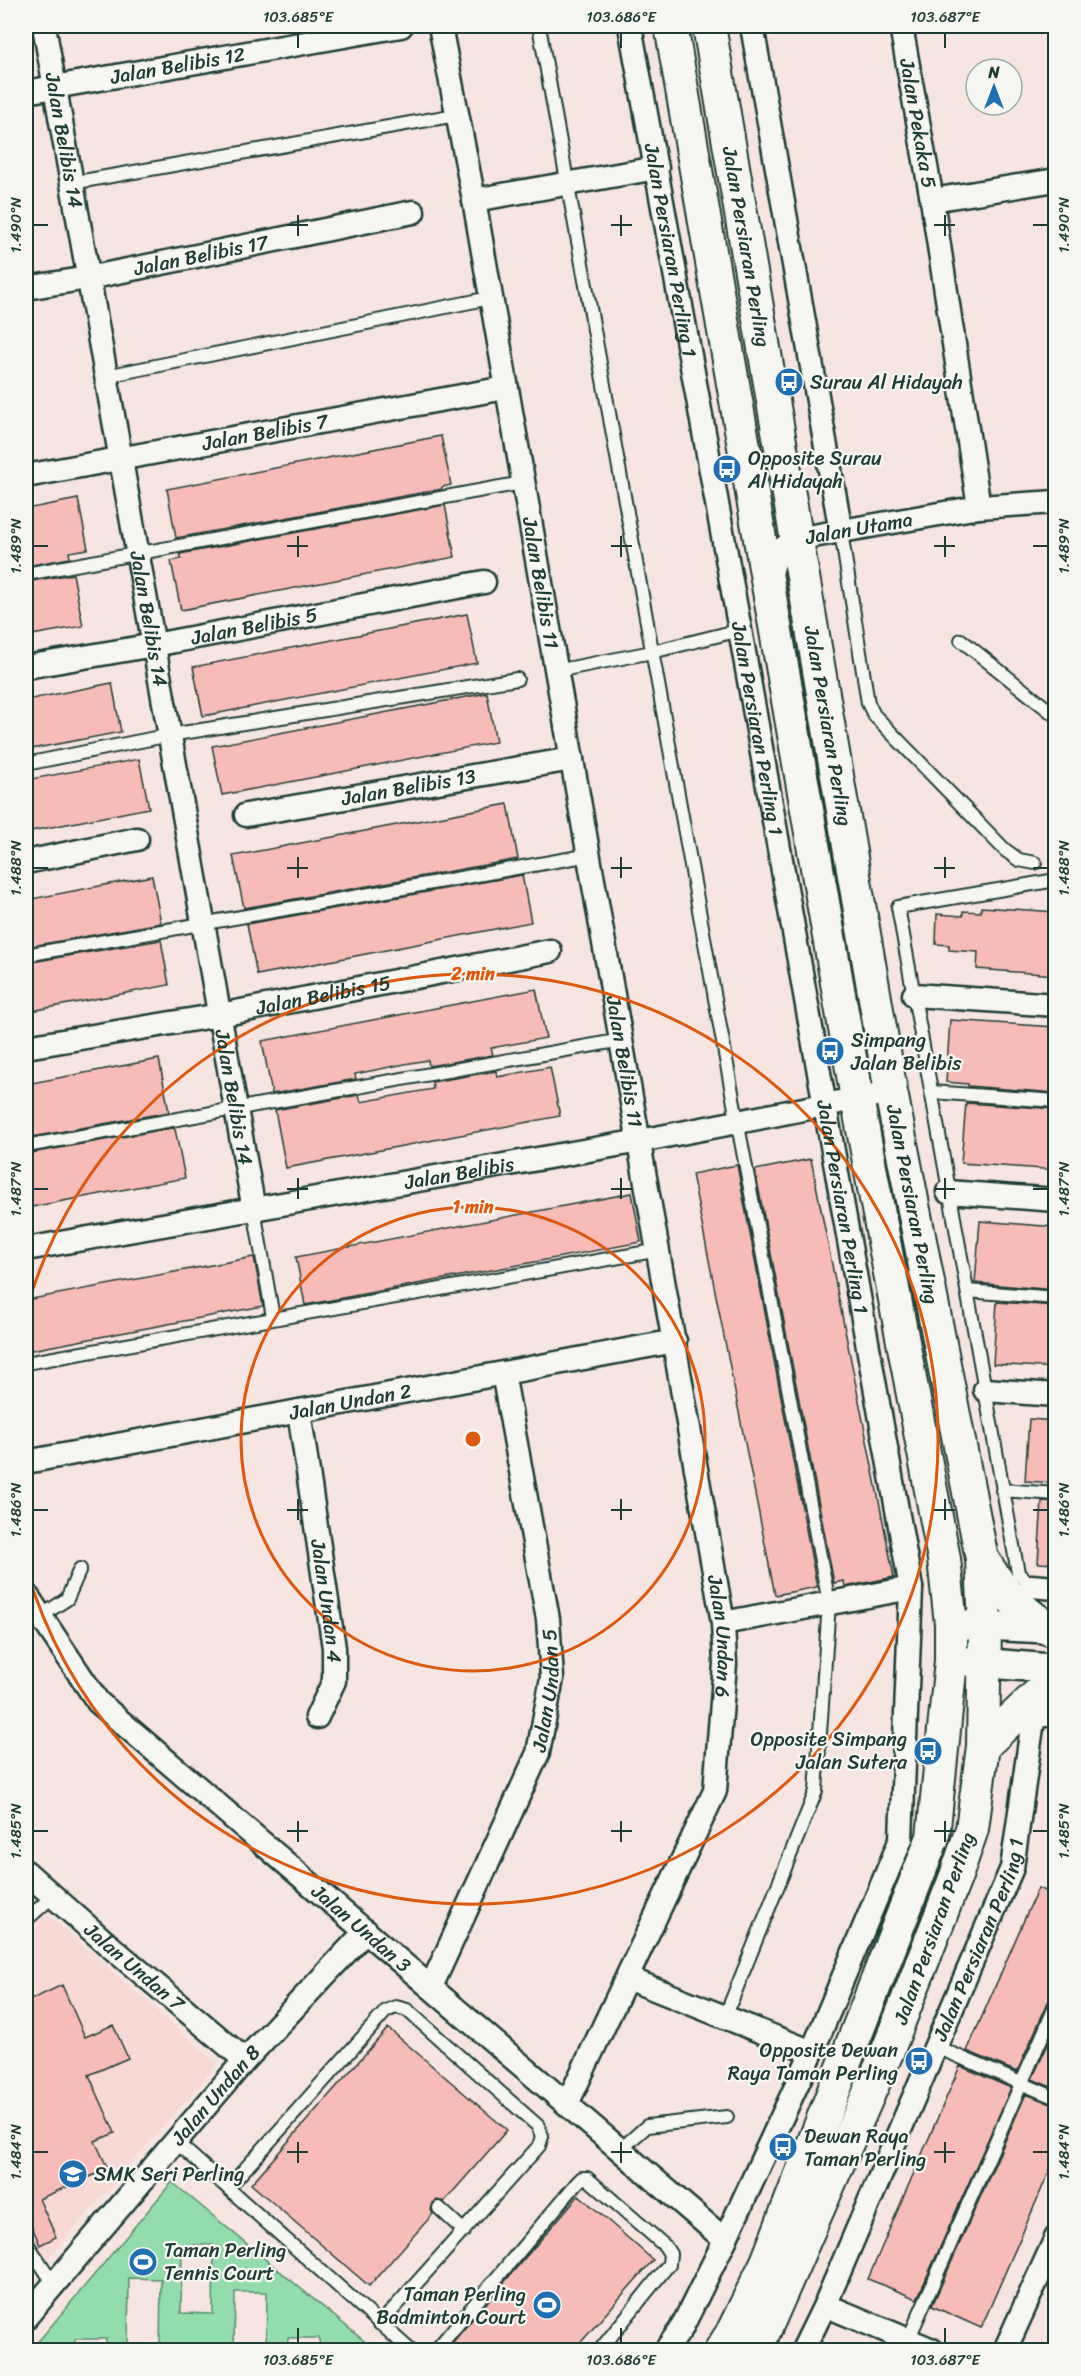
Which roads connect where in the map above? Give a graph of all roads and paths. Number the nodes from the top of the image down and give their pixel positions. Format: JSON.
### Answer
{"nodes":[{"id":1,"x":44,"y":26,"type":"edge"},
{"id":2,"x":401,"y":26,"type":"edge"},
{"id":3,"x":440,"y":26,"type":"edge"},
{"id":4,"x":539,"y":26,"type":"edge"},
{"id":5,"x":630,"y":26,"type":"edge"},
{"id":6,"x":671,"y":26,"type":"edge"},
{"id":7,"x":709,"y":26,"type":"edge"},
{"id":8,"x":752,"y":26,"type":"edge"},
{"id":9,"x":901,"y":26,"type":"edge"},
{"id":10,"x":55,"y":86,"type":"junction"},
{"id":11,"x":26,"y":92,"type":"edge"},
{"id":12,"x":456,"y":115,"type":"junction"},
{"id":13,"x":657,"y":168,"type":"junction"},
{"id":14,"x":1056,"y":180,"type":"edge"},
{"id":15,"x":568,"y":182,"type":"junction"},
{"id":16,"x":72,"y":183,"type":"junction"},
{"id":17,"x":474,"y":200,"type":"junction"},
{"id":18,"x":932,"y":200,"type":"junction"},
{"id":19,"x":413,"y":212,"type":"dead end"},
{"id":20,"x":88,"y":278,"type":"junction"},
{"id":21,"x":26,"y":288,"type":"edge"},
{"id":22,"x":490,"y":298,"type":"junction"},
{"id":23,"x":106,"y":376,"type":"junction"},
{"id":24,"x":505,"y":388,"type":"junction"},
{"id":25,"x":121,"y":460,"type":"junction"},
{"id":26,"x":26,"y":476,"type":"edge"},
{"id":27,"x":522,"y":483,"type":"junction"},
{"id":28,"x":1056,"y":502,"type":"edge"},
{"id":29,"x":978,"y":507,"type":"junction"},
{"id":30,"x":841,"y":532,"type":"junction"},
{"id":31,"x":796,"y":539,"type":"junction"},
{"id":32,"x":137,"y":553,"type":"junction"},
{"id":33,"x":26,"y":574,"type":"edge"},
{"id":34,"x":484,"y":582,"type":"dead end"},
{"id":35,"x":769,"y":585,"type":"junction"},
{"id":36,"x":740,"y":630,"type":"junction"},
{"id":37,"x":961,"y":640,"type":"dead end"},
{"id":38,"x":154,"y":645,"type":"junction"},
{"id":39,"x":652,"y":652,"type":"junction"},
{"id":40,"x":26,"y":667,"type":"edge"},
{"id":41,"x":556,"y":671,"type":"junction"},
{"id":42,"x":517,"y":679,"type":"dead end"},
{"id":43,"x":1056,"y":716,"type":"edge"},
{"id":44,"x":170,"y":735,"type":"junction"},
{"id":45,"x":572,"y":759,"type":"junction"},
{"id":46,"x":26,"y":764,"type":"edge"},
{"id":47,"x":246,"y":816,"type":"dead end"},
{"id":48,"x":137,"y":839,"type":"dead end"},
{"id":49,"x":590,"y":855,"type":"junction"},
{"id":50,"x":26,"y":862,"type":"edge"},
{"id":51,"x":1035,"y":863,"type":"dead end"},
{"id":52,"x":1056,"y":880,"type":"edge"},
{"id":53,"x":203,"y":923,"type":"junction"},
{"id":54,"x":550,"y":951,"type":"dead end"},
{"id":55,"x":26,"y":955,"type":"edge"},
{"id":56,"x":915,"y":995,"type":"junction"},
{"id":57,"x":1056,"y":1005,"type":"edge"},
{"id":58,"x":220,"y":1015,"type":"junction"},
{"id":59,"x":622,"y":1040,"type":"junction"},
{"id":60,"x":26,"y":1047,"type":"edge"},
{"id":61,"x":891,"y":1092,"type":"junction"},
{"id":62,"x":931,"y":1092,"type":"junction"},
{"id":63,"x":857,"y":1098,"type":"junction"},
{"id":64,"x":1056,"y":1101,"type":"edge"},
{"id":65,"x":826,"y":1106,"type":"junction"},
{"id":66,"x":237,"y":1109,"type":"junction"},
{"id":67,"x":737,"y":1120,"type":"junction"},
{"id":68,"x":640,"y":1141,"type":"junction"},
{"id":69,"x":26,"y":1146,"type":"edge"},
{"id":70,"x":948,"y":1192,"type":"junction"},
{"id":71,"x":1056,"y":1200,"type":"edge"},
{"id":72,"x":254,"y":1210,"type":"junction"},
{"id":73,"x":26,"y":1249,"type":"edge"},
{"id":74,"x":659,"y":1250,"type":"junction"},
{"id":75,"x":967,"y":1291,"type":"junction"},
{"id":76,"x":1056,"y":1298,"type":"edge"},
{"id":77,"x":273,"y":1317,"type":"junction"},
{"id":78,"x":675,"y":1341,"type":"junction"},
{"id":79,"x":26,"y":1363,"type":"edge"},
{"id":80,"x":503,"y":1373,"type":"junction"},
{"id":81,"x":985,"y":1390,"type":"junction"},
{"id":82,"x":1056,"y":1395,"type":"edge"},
{"id":83,"x":299,"y":1411,"type":"junction"},
{"id":84,"x":26,"y":1462,"type":"edge"},
{"id":85,"x":1002,"y":1490,"type":"junction"},
{"id":86,"x":1056,"y":1494,"type":"edge"},
{"id":87,"x":982,"y":1559,"type":"junction"},
{"id":88,"x":80,"y":1569,"type":"dead end"},
{"id":89,"x":1030,"y":1586,"type":"joint"},
{"id":90,"x":911,"y":1588,"type":"junction"},
{"id":91,"x":1056,"y":1588,"type":"edge"},
{"id":92,"x":26,"y":1594,"type":"edge"},
{"id":93,"x":829,"y":1604,"type":"junction"},
{"id":94,"x":41,"y":1616,"type":"junction"},
{"id":95,"x":723,"y":1623,"type":"junction"},
{"id":96,"x":951,"y":1624,"type":"junction"},
{"id":97,"x":985,"y":1627,"type":"junction"},
{"id":98,"x":1052,"y":1629,"type":"edge"},
{"id":99,"x":951,"y":1661,"type":"junction"},
{"id":100,"x":984,"y":1663,"type":"junction"},
{"id":101,"x":1056,"y":1669,"type":"edge"},
{"id":102,"x":1056,"y":1686,"type":"edge"},
{"id":103,"x":1046,"y":1715,"type":"edge"},
{"id":104,"x":317,"y":1718,"type":"dead end"},
{"id":105,"x":983,"y":1746,"type":"junction"},
{"id":106,"x":26,"y":1872,"type":"edge"},
{"id":107,"x":53,"y":1896,"type":"junction"},
{"id":108,"x":26,"y":1920,"type":"edge"},
{"id":109,"x":366,"y":1931,"type":"junction"},
{"id":110,"x":627,"y":1978,"type":"junction"},
{"id":111,"x":431,"y":1987,"type":"junction"},
{"id":112,"x":1056,"y":2005,"type":"edge"},
{"id":113,"x":725,"y":2017,"type":"junction"},
{"id":114,"x":934,"y":2046,"type":"junction"},
{"id":115,"x":812,"y":2052,"type":"junction"},
{"id":116,"x":245,"y":2060,"type":"junction"},
{"id":117,"x":1020,"y":2083,"type":"junction"},
{"id":118,"x":1056,"y":2098,"type":"edge"},
{"id":119,"x":567,"y":2104,"type":"junction"},
{"id":120,"x":727,"y":2117,"type":"dead end"},
{"id":121,"x":174,"y":2140,"type":"junction"},
{"id":122,"x":620,"y":2150,"type":"junction"},
{"id":123,"x":228,"y":2188,"type":"junction"},
{"id":124,"x":439,"y":2208,"type":"dead end"},
{"id":125,"x":464,"y":2231,"type":"junction"},
{"id":126,"x":1056,"y":2238,"type":"edge"},
{"id":127,"x":725,"y":2240,"type":"junction"},
{"id":128,"x":26,"y":2242,"type":"edge"},
{"id":129,"x":54,"y":2283,"type":"junction"},
{"id":130,"x":825,"y":2305,"type":"junction"},
{"id":131,"x":26,"y":2317,"type":"edge"},
{"id":132,"x":380,"y":2324,"type":"junction"},
{"id":133,"x":923,"y":2347,"type":"edge"},
{"id":134,"x":410,"y":2350,"type":"edge"},
{"id":135,"x":436,"y":2350,"type":"edge"},
{"id":136,"x":600,"y":2350,"type":"edge"},
{"id":137,"x":666,"y":2350,"type":"edge"},
{"id":138,"x":721,"y":2350,"type":"edge"},
{"id":139,"x":756,"y":2350,"type":"edge"},
{"id":140,"x":803,"y":2350,"type":"edge"},
{"id":141,"x":1005,"y":2350,"type":"edge"}],
"edges":[{"from":1,"to":10,"type":"street","name":"Jalan Belibis 14"},
{"from":2,"to":10,"type":"street","name":"Jalan Belibis 12"},
{"from":3,"to":12,"type":"street","name":"Jalan Belibis 11"},
{"from":4,"to":15,"type":"lane"},
{"from":5,"to":13,"type":"street","name":"Jalan Persiaran Perling 1"},
{"from":6,"to":35,"type":"main road","name":"Jalan Persiaran Perling"},
{"from":7,"to":31,"type":"main road","name":"Jalan Persiaran Perling"},
{"from":8,"to":30,"type":"street"},
{"from":9,"to":18,"type":"street","name":"Jalan Pekaka 5"},
{"from":10,"to":11,"type":"street","name":"Jalan Belibis 12"},
{"from":10,"to":16,"type":"street","name":"Jalan Belibis 14"},
{"from":12,"to":16,"type":"lane"},
{"from":12,"to":17,"type":"street","name":"Jalan Belibis 11"},
{"from":13,"to":15,"type":"street"},
{"from":13,"to":36,"type":"street","name":"Jalan Persiaran Perling 1"},
{"from":14,"to":18,"type":"street"},
{"from":15,"to":17,"type":"street"},
{"from":15,"to":39,"type":"lane"},
{"from":16,"to":20,"type":"street","name":"Jalan Belibis 14"},
{"from":17,"to":22,"type":"street","name":"Jalan Belibis 11"},
{"from":18,"to":29,"type":"street","name":"Jalan Pekaka 5"},
{"from":19,"to":20,"type":"street","name":"Jalan Belibis 17"},
{"from":20,"to":21,"type":"street","name":"Jalan Belibis 17"},
{"from":20,"to":23,"type":"street","name":"Jalan Belibis 14"},
{"from":22,"to":23,"type":"lane"},
{"from":22,"to":24,"type":"street","name":"Jalan Belibis 11"},
{"from":23,"to":25,"type":"street","name":"Jalan Belibis 14"},
{"from":24,"to":25,"type":"street","name":"Jalan Belibis 7"},
{"from":24,"to":27,"type":"street","name":"Jalan Belibis 11"},
{"from":25,"to":26,"type":"street","name":"Jalan Belibis 7"},
{"from":25,"to":32,"type":"street","name":"Jalan Belibis 14"},
{"from":27,"to":32,"type":"lane"},
{"from":27,"to":41,"type":"street","name":"Jalan Belibis 11"},
{"from":28,"to":29,"type":"street","name":"Jalan Utama"},
{"from":29,"to":30,"type":"street","name":"Jalan Utama"},
{"from":30,"to":31,"type":"street","name":"Jalan Utama"},
{"from":30,"to":51,"type":"lane"},
{"from":31,"to":35,"type":"street","name":"Jalan Utama"},
{"from":31,"to":61,"type":"main road","name":"Jalan Persiaran Perling"},
{"from":32,"to":33,"type":"lane"},
{"from":32,"to":38,"type":"street","name":"Jalan Belibis 14"},
{"from":34,"to":38,"type":"street","name":"Jalan Belibis 5"},
{"from":35,"to":63,"type":"main road","name":"Jalan Persiaran Perling"},
{"from":36,"to":39,"type":"lane"},
{"from":36,"to":65,"type":"street","name":"Jalan Persiaran Perling 1"},
{"from":37,"to":43,"type":"lane"},
{"from":38,"to":40,"type":"street","name":"Jalan Belibis 5"},
{"from":38,"to":44,"type":"street","name":"Jalan Belibis 14"},
{"from":39,"to":41,"type":"lane"},
{"from":39,"to":67,"type":"lane"},
{"from":41,"to":45,"type":"street","name":"Jalan Belibis 11"},
{"from":42,"to":44,"type":"lane"},
{"from":44,"to":46,"type":"lane"},
{"from":44,"to":53,"type":"street","name":"Jalan Belibis 14"},
{"from":45,"to":47,"type":"street","name":"Jalan Belibis 13"},
{"from":45,"to":49,"type":"street","name":"Jalan Belibis 11"},
{"from":48,"to":50,"type":"street"},
{"from":49,"to":53,"type":"lane"},
{"from":49,"to":59,"type":"street","name":"Jalan Belibis 11"},
{"from":52,"to":56,"type":"lane"},
{"from":53,"to":55,"type":"lane"},
{"from":53,"to":58,"type":"street","name":"Jalan Belibis 14"},
{"from":54,"to":58,"type":"street","name":"Jalan Belibis 15"},
{"from":56,"to":57,"type":"street"},
{"from":56,"to":62,"type":"lane"},
{"from":58,"to":60,"type":"street","name":"Jalan Belibis 15"},
{"from":58,"to":66,"type":"street","name":"Jalan Belibis 14"},
{"from":59,"to":66,"type":"lane"},
{"from":59,"to":68,"type":"street","name":"Jalan Belibis 11"},
{"from":61,"to":63,"type":"street","name":"Jalan Belibis"},
{"from":61,"to":87,"type":"main road","name":"Jalan Persiaran Perling"},
{"from":62,"to":64,"type":"lane"},
{"from":62,"to":70,"type":"lane"},
{"from":63,"to":65,"type":"street","name":"Jalan Belibis"},
{"from":63,"to":96,"type":"main road","name":"Jalan Persiaran Perling"},
{"from":65,"to":67,"type":"street","name":"Jalan Belibis"},
{"from":65,"to":90,"type":"street","name":"Jalan Persiaran Perling 1"},
{"from":66,"to":69,"type":"lane"},
{"from":66,"to":72,"type":"street","name":"Jalan Belibis 14"},
{"from":67,"to":68,"type":"street","name":"Jalan Belibis"},
{"from":67,"to":93,"type":"lane"},
{"from":68,"to":72,"type":"street","name":"Jalan Belibis"},
{"from":68,"to":74,"type":"street","name":"Jalan Undan 6"},
{"from":70,"to":71,"type":"street"},
{"from":70,"to":75,"type":"lane"},
{"from":72,"to":73,"type":"street","name":"Jalan Belibis"},
{"from":72,"to":77,"type":"lane"},
{"from":74,"to":77,"type":"lane"},
{"from":74,"to":78,"type":"street","name":"Jalan Undan 6"},
{"from":75,"to":76,"type":"lane"},
{"from":75,"to":81,"type":"lane"},
{"from":77,"to":79,"type":"lane"},
{"from":78,"to":80,"type":"street","name":"Jalan Undan 2"},
{"from":78,"to":95,"type":"street","name":"Jalan Undan 6"},
{"from":80,"to":83,"type":"street","name":"Jalan Undan 2"},
{"from":80,"to":111,"type":"street","name":"Jalan Undan 5"},
{"from":81,"to":82,"type":"street"},
{"from":81,"to":85,"type":"lane"},
{"from":83,"to":84,"type":"street","name":"Jalan Undan 2"},
{"from":83,"to":104,"type":"street","name":"Jalan Undan 4"},
{"from":85,"to":86,"type":"lane"},
{"from":85,"to":89,"type":"lane"},
{"from":87,"to":97,"type":"main road","name":"Jalan Persiaran Perling"},
{"from":87,"to":98,"type":"main road"},
{"from":88,"to":94,"type":"lane"},
{"from":89,"to":91,"type":"street"},
{"from":90,"to":93,"type":"street"},
{"from":90,"to":115,"type":"street","name":"Jalan Persiaran Perling 1"},
{"from":92,"to":94,"type":"street","name":"Jalan Undan 3"},
{"from":93,"to":95,"type":"street"},
{"from":93,"to":113,"type":"lane"},
{"from":94,"to":109,"type":"street","name":"Jalan Undan 3"},
{"from":95,"to":110,"type":"street","name":"Jalan Undan 6"},
{"from":96,"to":97,"type":"street"},
{"from":96,"to":99,"type":"main road","name":"Jalan Persiaran Perling"},
{"from":97,"to":98,"type":"street"},
{"from":97,"to":100,"type":"main road","name":"Jalan Persiaran Perling"},
{"from":99,"to":100,"type":"street"},
{"from":99,"to":138,"type":"main road","name":"Jalan Persiaran Perling"},
{"from":100,"to":101,"type":"street"},
{"from":100,"to":105,"type":"main road","name":"Jalan Persiaran Perling"},
{"from":102,"to":105,"type":"main road"},
{"from":103,"to":114,"type":"street","name":"Jalan Persiaran Perling 1"},
{"from":105,"to":139,"type":"main road","name":"Jalan Persiaran Perling"},
{"from":106,"to":107,"type":"street","name":"Jalan Undan 7"},
{"from":107,"to":108,"type":"lane"},
{"from":107,"to":116,"type":"street","name":"Jalan Undan 7"},
{"from":109,"to":111,"type":"street","name":"Jalan Undan 3"},
{"from":109,"to":116,"type":"street","name":"Jalan Undan 8"},
{"from":110,"to":113,"type":"street"},
{"from":110,"to":119,"type":"street","name":"Jalan Undan 6"},
{"from":111,"to":119,"type":"street","name":"Jalan Undan 3"},
{"from":112,"to":117,"type":"lane"},
{"from":113,"to":115,"type":"street"},
{"from":114,"to":117,"type":"lane"},
{"from":114,"to":130,"type":"street","name":"Jalan Persiaran Perling 1"},
{"from":115,"to":127,"type":"street","name":"Jalan Persiaran Perling 1"},
{"from":116,"to":121,"type":"street","name":"Jalan Undan 8"},
{"from":117,"to":118,"type":"lane"},
{"from":117,"to":133,"type":"lane"},
{"from":119,"to":122,"type":"street","name":"Jalan Undan 3"},
{"from":120,"to":122,"type":"lane"},
{"from":121,"to":123,"type":"lane"},
{"from":121,"to":129,"type":"street","name":"Jalan Undan 8"},
{"from":122,"to":127,"type":"street","name":"Jalan Undan 3"},
{"from":123,"to":125,"type":"lane"},
{"from":123,"to":132,"type":"lane"},
{"from":124,"to":125,"type":"lane"},
{"from":125,"to":132,"type":"lane"},
{"from":126,"to":141,"type":"street"},
{"from":127,"to":137,"type":"street","name":"Jalan Persiaran Perling 1"},
{"from":128,"to":129,"type":"lane"},
{"from":129,"to":131,"type":"street","name":"Jalan Undan 8"},
{"from":130,"to":133,"type":"street"},
{"from":130,"to":140,"type":"street","name":"Jalan Persiaran Perling 1"},
{"from":132,"to":134,"type":"lane"},
{"from":135,"to":136,"type":"lane"}]}
